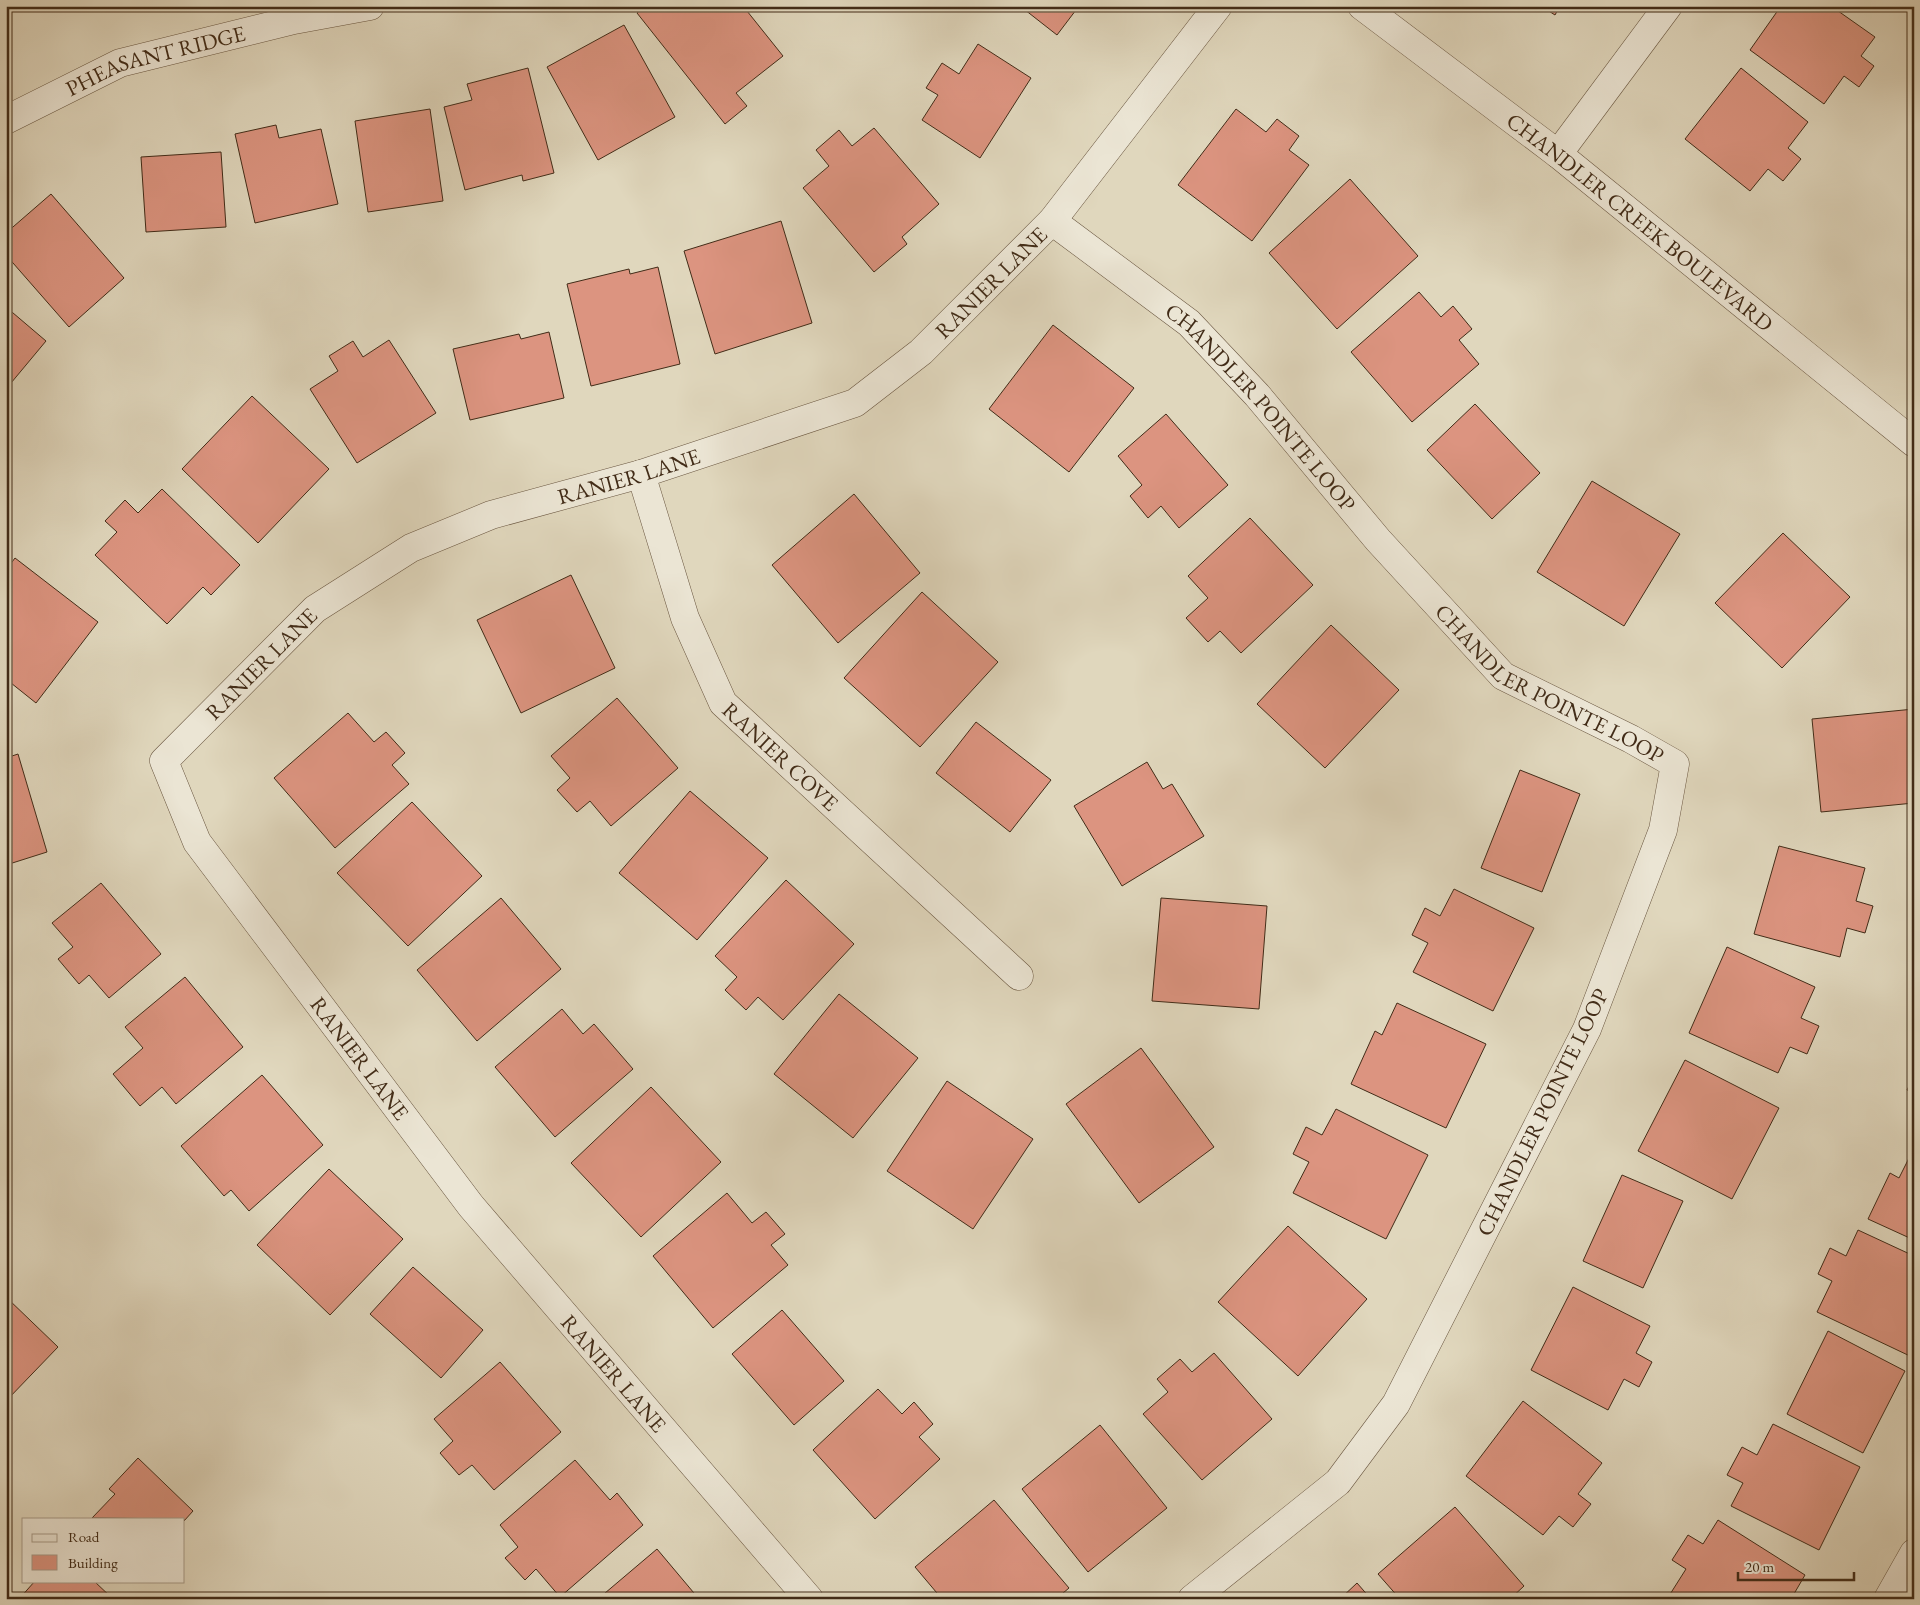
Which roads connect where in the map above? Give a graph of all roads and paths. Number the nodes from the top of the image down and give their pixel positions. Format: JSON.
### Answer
{"nodes":[{"id":1,"x":370,"y":6,"type":"edge"},
{"id":2,"x":1218,"y":6,"type":"edge"},
{"id":3,"x":1362,"y":6,"type":"edge"},
{"id":4,"x":1668,"y":6,"type":"edge"},
{"id":5,"x":6,"y":120,"type":"edge"},
{"id":6,"x":1558,"y":154,"type":"junction"},
{"id":7,"x":1052,"y":221,"type":"junction"},
{"id":8,"x":1914,"y":443,"type":"edge"},
{"id":9,"x":640,"y":474,"type":"junction"},
{"id":10,"x":1018,"y":976,"type":"dead end"},
{"id":11,"x":1914,"y":1553,"type":"edge"},
{"id":12,"x":809,"y":1599,"type":"edge"},
{"id":13,"x":1192,"y":1599,"type":"edge"},
{"id":14,"x":1888,"y":1599,"type":"edge"}],
"edges":[{"from":1,"to":5,"type":"street","name":"PHEASANT RIDGE"},
{"from":2,"to":7,"type":"street","name":"RANIER LANE"},
{"from":3,"to":6,"type":"street","name":"CHANDLER CREEK BOULEVARD"},
{"from":4,"to":6,"type":"street"},
{"from":6,"to":8,"type":"street","name":"CHANDLER CREEK BOULEVARD"},
{"from":7,"to":9,"type":"street","name":"RANIER LANE"},
{"from":7,"to":13,"type":"street","name":"CHANDLER POINTE LOOP"},
{"from":9,"to":10,"type":"street","name":"RANIER COVE"},
{"from":9,"to":12,"type":"street","name":"RANIER LANE"},
{"from":11,"to":14,"type":"street"}]}
